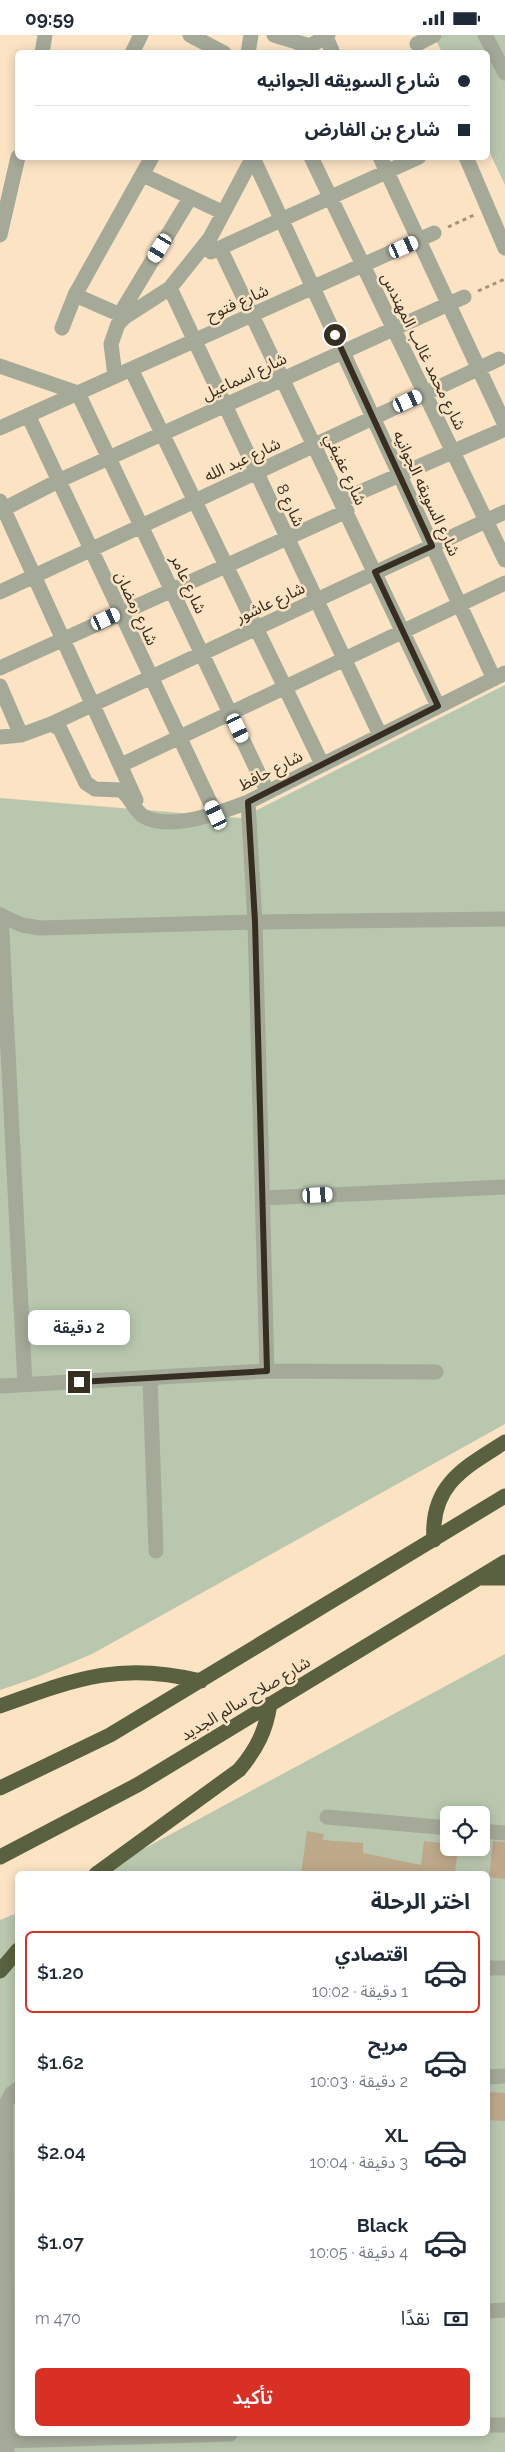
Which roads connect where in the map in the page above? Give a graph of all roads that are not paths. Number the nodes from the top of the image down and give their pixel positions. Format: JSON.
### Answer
{"nodes":[{"id":1,"x":46,"y":35,"type":"edge"},
{"id":2,"x":141,"y":35,"type":"edge"},
{"id":3,"x":190,"y":35,"type":"edge"},
{"id":4,"x":252,"y":35,"type":"edge"},
{"id":5,"x":274,"y":35,"type":"edge"},
{"id":6,"x":434,"y":35,"type":"edge"},
{"id":7,"x":485,"y":35,"type":"edge"},
{"id":8,"x":327,"y":36,"type":"edge"},
{"id":9,"x":417,"y":44,"type":"edge"},
{"id":10,"x":305,"y":49,"type":"edge"},
{"id":11,"x":43,"y":50,"type":"edge"},
{"id":12,"x":134,"y":50,"type":"edge"},
{"id":13,"x":218,"y":50,"type":"edge"},
{"id":14,"x":249,"y":50,"type":"edge"},
{"id":15,"x":332,"y":50,"type":"edge"},
{"id":16,"x":505,"y":73,"type":"edge"},
{"id":17,"x":17,"y":160,"type":"edge"},
{"id":18,"x":150,"y":160,"type":"edge"},
{"id":19,"x":252,"y":160,"type":"edge"},
{"id":20,"x":254,"y":160,"type":"edge"},
{"id":21,"x":312,"y":160,"type":"edge"},
{"id":22,"x":381,"y":160,"type":"edge"},
{"id":23,"x":413,"y":160,"type":"edge"},
{"id":24,"x":467,"y":160,"type":"edge"},
{"id":25,"x":387,"y":172,"type":"junction"},
{"id":26,"x":143,"y":175,"type":"junction"},
{"id":27,"x":190,"y":197,"type":"junction"},
{"id":28,"x":330,"y":198,"type":"junction"},
{"id":29,"x":222,"y":212,"type":"junction"},
{"id":30,"x":282,"y":220,"type":"junction"},
{"id":31,"x":434,"y":233,"type":"road end"},
{"id":32,"x":0,"y":235,"type":"edge"},
{"id":33,"x":418,"y":240,"type":"junction"},
{"id":34,"x":220,"y":248,"type":"junction"},
{"id":35,"x":505,"y":248,"type":"edge"},
{"id":36,"x":192,"y":261,"type":"junction"},
{"id":37,"x":363,"y":265,"type":"junction"},
{"id":38,"x":313,"y":287,"type":"junction"},
{"id":39,"x":170,"y":289,"type":"junction"},
{"id":40,"x":75,"y":295,"type":"junction"},
{"id":41,"x":464,"y":297,"type":"road end"},
{"id":42,"x":447,"y":305,"type":"junction"},
{"id":43,"x":122,"y":315,"type":"junction"},
{"id":44,"x":252,"y":315,"type":"junction"},
{"id":45,"x":62,"y":328,"type":"dead end"},
{"id":46,"x":394,"y":328,"type":"junction"},
{"id":47,"x":194,"y":340,"type":"junction"},
{"id":48,"x":342,"y":351,"type":"junction"},
{"id":49,"x":498,"y":359,"type":"dead end"},
{"id":50,"x":0,"y":366,"type":"edge"},
{"id":51,"x":131,"y":369,"type":"junction"},
{"id":52,"x":478,"y":369,"type":"junction"},
{"id":53,"x":115,"y":376,"type":"junction"},
{"id":54,"x":283,"y":378,"type":"junction"},
{"id":55,"x":78,"y":393,"type":"junction"},
{"id":56,"x":425,"y":393,"type":"junction"},
{"id":57,"x":224,"y":405,"type":"junction"},
{"id":58,"x":28,"y":415,"type":"junction"},
{"id":59,"x":373,"y":417,"type":"junction"},
{"id":60,"x":505,"y":427,"type":"edge"},
{"id":61,"x":0,"y":428,"type":"edge"},
{"id":62,"x":162,"y":433,"type":"junction"},
{"id":63,"x":315,"y":445,"type":"junction"},
{"id":64,"x":453,"y":452,"type":"junction"},
{"id":65,"x":109,"y":457,"type":"junction"},
{"id":66,"x":256,"y":472,"type":"junction"},
{"id":67,"x":400,"y":475,"type":"junction"},
{"id":68,"x":58,"y":481,"type":"junction"},
{"id":69,"x":194,"y":501,"type":"junction"},
{"id":70,"x":344,"y":506,"type":"junction"},
{"id":71,"x":1,"y":507,"type":"edge"},
{"id":72,"x":505,"y":512,"type":"edge"},
{"id":73,"x":486,"y":521,"type":"junction"},
{"id":74,"x":142,"y":526,"type":"junction"},
{"id":75,"x":287,"y":538,"type":"junction"},
{"id":76,"x":432,"y":546,"type":"junction"},
{"id":77,"x":91,"y":550,"type":"junction"},
{"id":78,"x":505,"y":560,"type":"edge"},
{"id":79,"x":226,"y":566,"type":"junction"},
{"id":80,"x":375,"y":572,"type":"junction"},
{"id":81,"x":34,"y":577,"type":"junction"},
{"id":82,"x":505,"y":583,"type":"edge"},
{"id":83,"x":172,"y":590,"type":"junction"},
{"id":84,"x":0,"y":593,"type":"edge"},
{"id":85,"x":316,"y":600,"type":"junction"},
{"id":86,"x":459,"y":604,"type":"junction"},
{"id":87,"x":121,"y":613,"type":"junction"},
{"id":88,"x":256,"y":628,"type":"junction"},
{"id":89,"x":403,"y":631,"type":"junction"},
{"id":90,"x":63,"y":639,"type":"junction"},
{"id":91,"x":202,"y":653,"type":"junction"},
{"id":92,"x":344,"y":659,"type":"junction"},
{"id":93,"x":0,"y":668,"type":"edge"},
{"id":94,"x":499,"y":676,"type":"edge"},
{"id":95,"x":150,"y":677,"type":"junction"},
{"id":96,"x":0,"y":686,"type":"edge"},
{"id":97,"x":284,"y":687,"type":"junction"},
{"id":98,"x":93,"y":704,"type":"junction"},
{"id":99,"x":438,"y":706,"type":"junction"},
{"id":100,"x":230,"y":713,"type":"junction"},
{"id":101,"x":51,"y":724,"type":"junction"},
{"id":102,"x":21,"y":735,"type":"junction"},
{"id":103,"x":380,"y":735,"type":"junction"},
{"id":104,"x":0,"y":737,"type":"edge"},
{"id":105,"x":179,"y":737,"type":"junction"},
{"id":106,"x":322,"y":764,"type":"junction"},
{"id":107,"x":121,"y":765,"type":"junction"},
{"id":108,"x":267,"y":791,"type":"junction"},
{"id":109,"x":248,"y":802,"type":"junction"},
{"id":110,"x":142,"y":815,"type":"junction"},
{"id":111,"x":216,"y":815,"type":"junction"},
{"id":112,"x":1,"y":915,"type":"edge"},
{"id":113,"x":505,"y":919,"type":"edge"},
{"id":114,"x":255,"y":922,"type":"junction"},
{"id":115,"x":505,"y":1187,"type":"edge"},
{"id":116,"x":262,"y":1198,"type":"junction"},
{"id":117,"x":267,"y":1371,"type":"junction"},
{"id":118,"x":436,"y":1372,"type":"dead end"},
{"id":119,"x":150,"y":1378,"type":"junction"},
{"id":120,"x":25,"y":1385,"type":"junction"},
{"id":121,"x":0,"y":1386,"type":"edge"},
{"id":122,"x":505,"y":1442,"type":"edge"},
{"id":123,"x":505,"y":1497,"type":"edge"},
{"id":124,"x":434,"y":1540,"type":"junction"},
{"id":125,"x":156,"y":1551,"type":"dead end"},
{"id":126,"x":505,"y":1562,"type":"edge"},
{"id":127,"x":479,"y":1578,"type":"junction"},
{"id":128,"x":505,"y":1578,"type":"edge"},
{"id":129,"x":201,"y":1681,"type":"junction"},
{"id":130,"x":270,"y":1704,"type":"junction"},
{"id":131,"x":0,"y":1706,"type":"edge"},
{"id":132,"x":0,"y":1788,"type":"edge"},
{"id":133,"x":327,"y":1817,"type":"dead end"},
{"id":134,"x":440,"y":1827,"type":"edge"},
{"id":135,"x":490,"y":1832,"type":"edge"},
{"id":136,"x":505,"y":1833,"type":"edge"},
{"id":137,"x":0,"y":1857,"type":"edge"},
{"id":138,"x":100,"y":1871,"type":"edge"},
{"id":139,"x":15,"y":1954,"type":"edge"},
{"id":140,"x":490,"y":1968,"type":"edge"},
{"id":141,"x":505,"y":1968,"type":"edge"},
{"id":142,"x":0,"y":1971,"type":"edge"},
{"id":143,"x":505,"y":2076,"type":"edge"},
{"id":144,"x":490,"y":2077,"type":"edge"},
{"id":145,"x":15,"y":2091,"type":"edge"},
{"id":146,"x":505,"y":2310,"type":"edge"},
{"id":147,"x":490,"y":2311,"type":"edge"},
{"id":148,"x":490,"y":2425,"type":"edge"},
{"id":149,"x":505,"y":2425,"type":"edge"},
{"id":150,"x":196,"y":2436,"type":"edge"},
{"id":151,"x":7,"y":2447,"type":"edge"}],
"edges":[{"from":1,"to":11,"type":"street"},
{"from":2,"to":12,"type":"street"},
{"from":3,"to":13,"type":"street"},
{"from":4,"to":14,"type":"street"},
{"from":5,"to":10,"type":"street"},
{"from":6,"to":9,"type":"street"},
{"from":7,"to":16,"type":"street"},
{"from":8,"to":10,"type":"street"},
{"from":8,"to":15,"type":"street"},
{"from":17,"to":32,"type":"street"},
{"from":18,"to":26,"type":"street"},
{"from":19,"to":29,"type":"street"},
{"from":20,"to":30,"type":"street","name":"شارع السويقه الجوانيه"},
{"from":21,"to":28,"type":"street","name":"شارع محمد غالب المهندس"},
{"from":22,"to":25,"type":"street"},
{"from":23,"to":25,"type":"street"},
{"from":24,"to":35,"type":"street"},
{"from":25,"to":28,"type":"street"},
{"from":25,"to":33,"type":"street"},
{"from":26,"to":27,"type":"street"},
{"from":26,"to":40,"type":"street"},
{"from":27,"to":29,"type":"street"},
{"from":27,"to":43,"type":"street"},
{"from":28,"to":30,"type":"street"},
{"from":28,"to":37,"type":"street","name":"شارع محمد غالب المهندس"},
{"from":29,"to":36,"type":"street"},
{"from":30,"to":34,"type":"street"},
{"from":30,"to":38,"type":"street","name":"شارع السويقه الجوانيه"},
{"from":31,"to":33,"type":"street","name":"شارع فتوح"},
{"from":33,"to":37,"type":"street","name":"شارع فتوح"},
{"from":33,"to":42,"type":"street"},
{"from":34,"to":36,"type":"street"},
{"from":34,"to":44,"type":"street","name":"شارع عفيفي"},
{"from":36,"to":39,"type":"street"},
{"from":37,"to":38,"type":"street","name":"شارع فتوح"},
{"from":37,"to":46,"type":"street","name":"شارع محمد غالب المهندس"},
{"from":38,"to":44,"type":"street","name":"شارع فتوح"},
{"from":38,"to":48,"type":"street","name":"شارع السويقه الجوانيه"},
{"from":39,"to":43,"type":"street"},
{"from":39,"to":47,"type":"street","name":"شارع 8"},
{"from":40,"to":43,"type":"street"},
{"from":40,"to":45,"type":"street"},
{"from":41,"to":42,"type":"street","name":"شارع اسماعيل"},
{"from":42,"to":46,"type":"street","name":"شارع اسماعيل"},
{"from":42,"to":52,"type":"street"},
{"from":43,"to":53,"type":"street"},
{"from":44,"to":47,"type":"street","name":"شارع فتوح"},
{"from":44,"to":54,"type":"street","name":"شارع عفيفي"},
{"from":46,"to":48,"type":"street","name":"شارع اسماعيل"},
{"from":46,"to":56,"type":"street","name":"شارع محمد غالب المهندس"},
{"from":47,"to":51,"type":"street","name":"شارع فتوح"},
{"from":47,"to":57,"type":"street","name":"شارع 8"},
{"from":48,"to":54,"type":"street","name":"شارع اسماعيل"},
{"from":48,"to":59,"type":"street","name":"شارع السويقه الجوانيه"},
{"from":49,"to":52,"type":"street","name":"شارع عبد الله"},
{"from":50,"to":55,"type":"street"},
{"from":51,"to":53,"type":"street","name":"شارع فتوح"},
{"from":51,"to":62,"type":"street"},
{"from":52,"to":56,"type":"street","name":"شارع عبد الله"},
{"from":52,"to":60,"type":"street"},
{"from":53,"to":55,"type":"street","name":"شارع فتوح"},
{"from":54,"to":57,"type":"street","name":"شارع اسماعيل"},
{"from":54,"to":63,"type":"street","name":"شارع عفيفي"},
{"from":55,"to":58,"type":"street","name":"شارع فتوح"},
{"from":55,"to":65,"type":"street","name":"شارع عامر"},
{"from":56,"to":59,"type":"street","name":"شارع عبد الله"},
{"from":56,"to":64,"type":"street","name":"شارع محمد غالب المهندس"},
{"from":57,"to":62,"type":"street","name":"شارع اسماعيل"},
{"from":57,"to":66,"type":"street","name":"شارع 8"},
{"from":58,"to":61,"type":"street","name":"شارع فتوح"},
{"from":58,"to":68,"type":"street","name":"شارع رمضان"},
{"from":59,"to":63,"type":"street","name":"شارع عبد الله"},
{"from":59,"to":67,"type":"street","name":"شارع السويقه الجوانيه"},
{"from":60,"to":64,"type":"street"},
{"from":62,"to":65,"type":"street","name":"شارع اسماعيل"},
{"from":62,"to":69,"type":"street"},
{"from":63,"to":66,"type":"street","name":"شارع عبد الله"},
{"from":63,"to":70,"type":"street","name":"شارع عفيفي"},
{"from":64,"to":67,"type":"street"},
{"from":64,"to":73,"type":"street","name":"شارع محمد غالب المهندس"},
{"from":65,"to":68,"type":"street","name":"شارع اسماعيل"},
{"from":65,"to":74,"type":"street","name":"شارع عامر"},
{"from":66,"to":69,"type":"street","name":"شارع عبد الله"},
{"from":66,"to":75,"type":"street","name":"شارع 8"},
{"from":67,"to":70,"type":"street"},
{"from":67,"to":76,"type":"street","name":"شارع السويقه الجوانيه"},
{"from":68,"to":71,"type":"street","name":"شارع اسماعيل"},
{"from":68,"to":77,"type":"street","name":"شارع رمضان"},
{"from":69,"to":74,"type":"street","name":"شارع عبد الله"},
{"from":69,"to":79,"type":"street"},
{"from":70,"to":75,"type":"street"},
{"from":70,"to":80,"type":"street","name":"شارع عفيفي"},
{"from":71,"to":81,"type":"street"},
{"from":72,"to":73,"type":"street","name":"شارع عاشور"},
{"from":73,"to":76,"type":"street","name":"شارع عاشور"},
{"from":73,"to":78,"type":"street","name":"شارع محمد غالب المهندس"},
{"from":74,"to":77,"type":"street","name":"شارع عبد الله"},
{"from":74,"to":83,"type":"street","name":"شارع عامر"},
{"from":75,"to":79,"type":"street"},
{"from":75,"to":85,"type":"street","name":"شارع 8"},
{"from":76,"to":80,"type":"street","name":"شارع عاشور"},
{"from":76,"to":86,"type":"street","name":"شارع السويقه الجوانيه"},
{"from":77,"to":81,"type":"street","name":"شارع عبد الله"},
{"from":77,"to":87,"type":"street","name":"شارع رمضان"},
{"from":79,"to":83,"type":"street"},
{"from":79,"to":88,"type":"street"},
{"from":80,"to":85,"type":"street","name":"شارع عاشور"},
{"from":80,"to":89,"type":"street","name":"شارع عفيفي"},
{"from":81,"to":84,"type":"street","name":"شارع عبد الله"},
{"from":81,"to":90,"type":"street"},
{"from":82,"to":86,"type":"street"},
{"from":83,"to":87,"type":"street"},
{"from":83,"to":91,"type":"street","name":"شارع عامر"},
{"from":85,"to":88,"type":"street","name":"شارع عاشور"},
{"from":85,"to":92,"type":"street","name":"شارع 8"},
{"from":86,"to":89,"type":"street"},
{"from":86,"to":94,"type":"street","name":"شارع السويقه الجوانيه"},
{"from":87,"to":90,"type":"street"},
{"from":87,"to":95,"type":"street","name":"شارع رمضان"},
{"from":88,"to":91,"type":"street","name":"شارع عاشور"},
{"from":88,"to":97,"type":"street"},
{"from":89,"to":92,"type":"street"},
{"from":89,"to":99,"type":"street","name":"شارع عفيفي"},
{"from":90,"to":93,"type":"street"},
{"from":90,"to":98,"type":"street"},
{"from":91,"to":95,"type":"street","name":"شارع عاشور"},
{"from":91,"to":100,"type":"street","name":"شارع عامر"},
{"from":92,"to":97,"type":"street"},
{"from":92,"to":103,"type":"street","name":"شارع 8"},
{"from":94,"to":99,"type":"street","name":"شارع حافظ"},
{"from":95,"to":98,"type":"street","name":"شارع عاشور"},
{"from":95,"to":105,"type":"street","name":"شارع رمضان"},
{"from":96,"to":102,"type":"street"},
{"from":97,"to":100,"type":"street"},
{"from":97,"to":106,"type":"street"},
{"from":98,"to":101,"type":"street","name":"شارع عاشور"},
{"from":98,"to":107,"type":"street"},
{"from":99,"to":103,"type":"street","name":"شارع حافظ"},
{"from":100,"to":105,"type":"street"},
{"from":100,"to":108,"type":"street","name":"شارع عامر"},
{"from":101,"to":102,"type":"street","name":"شارع عاشور"},
{"from":101,"to":110,"type":"street"},
{"from":102,"to":104,"type":"street","name":"شارع عاشور"},
{"from":103,"to":106,"type":"street","name":"شارع حافظ"},
{"from":105,"to":107,"type":"street"},
{"from":105,"to":111,"type":"street","name":"شارع رمضان"},
{"from":106,"to":108,"type":"street","name":"شارع حافظ"},
{"from":107,"to":110,"type":"street"},
{"from":108,"to":109,"type":"street","name":"شارع حافظ"},
{"from":109,"to":111,"type":"street","name":"شارع حافظ"},
{"from":109,"to":114,"type":"street"},
{"from":110,"to":111,"type":"street","name":"شارع حافظ"},
{"from":112,"to":114,"type":"street"},
{"from":112,"to":120,"type":"street"},
{"from":113,"to":114,"type":"street"},
{"from":114,"to":116,"type":"street"},
{"from":115,"to":116,"type":"street"},
{"from":116,"to":117,"type":"street"},
{"from":117,"to":118,"type":"street"},
{"from":117,"to":119,"type":"street"},
{"from":119,"to":120,"type":"street"},
{"from":119,"to":125,"type":"street"},
{"from":120,"to":121,"type":"street"},
{"from":122,"to":124,"type":"highway"},
{"from":123,"to":124,"type":"highway"},
{"from":124,"to":129,"type":"highway"},
{"from":126,"to":127,"type":"highway","name":"شارع صلاح سالم الجديد"},
{"from":127,"to":128,"type":"highway"},
{"from":127,"to":130,"type":"highway","name":"شارع صلاح سالم الجديد"},
{"from":129,"to":131,"type":"highway"},
{"from":129,"to":132,"type":"highway"},
{"from":130,"to":137,"type":"highway","name":"شارع صلاح سالم الجديد"},
{"from":130,"to":138,"type":"highway"},
{"from":133,"to":134,"type":"street"},
{"from":135,"to":136,"type":"street"},
{"from":139,"to":142,"type":"highway"},
{"from":140,"to":141,"type":"street"},
{"from":143,"to":144,"type":"street"},
{"from":145,"to":151,"type":"street"},
{"from":146,"to":147,"type":"street"},
{"from":148,"to":149,"type":"street"},
{"from":150,"to":151,"type":"street"}]}
